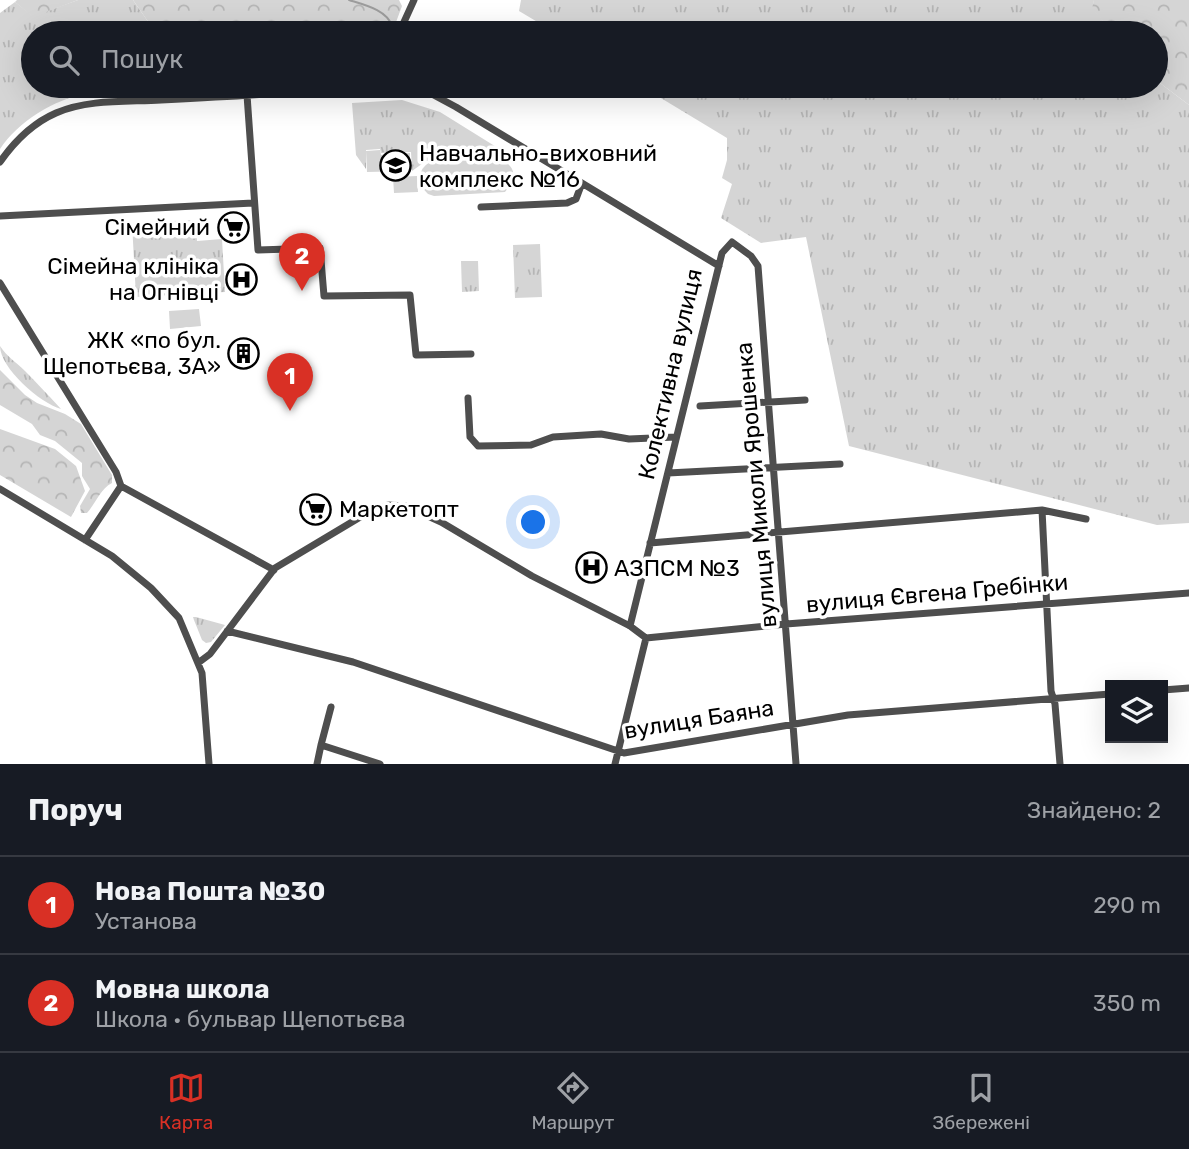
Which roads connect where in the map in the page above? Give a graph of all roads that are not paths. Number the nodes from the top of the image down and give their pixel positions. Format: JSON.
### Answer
{"nodes":[{"id":1,"x":414,"y":0,"type":"edge"},
{"id":2,"x":404,"y":21,"type":"edge"},
{"id":3,"x":193,"y":98,"type":"edge"},
{"id":4,"x":247,"y":98,"type":"edge"},
{"id":5,"x":439,"y":98,"type":"edge"},
{"id":6,"x":0,"y":162,"type":"edge"},
{"id":7,"x":582,"y":183,"type":"junction"},
{"id":8,"x":254,"y":203,"type":"junction"},
{"id":9,"x":481,"y":207,"type":"dead end"},
{"id":10,"x":0,"y":216,"type":"edge"},
{"id":11,"x":719,"y":265,"type":"junction"},
{"id":12,"x":0,"y":283,"type":"edge"},
{"id":13,"x":471,"y":354,"type":"dead end"},
{"id":14,"x":468,"y":398,"type":"dead end"},
{"id":15,"x":805,"y":400,"type":"dead end"},
{"id":16,"x":767,"y":402,"type":"junction"},
{"id":17,"x":701,"y":406,"type":"dead end"},
{"id":18,"x":676,"y":437,"type":"junction"},
{"id":19,"x":841,"y":464,"type":"dead end"},
{"id":20,"x":772,"y":468,"type":"junction"},
{"id":21,"x":667,"y":473,"type":"junction"},
{"id":22,"x":121,"y":486,"type":"junction"},
{"id":23,"x":0,"y":489,"type":"edge"},
{"id":24,"x":1042,"y":510,"type":"junction"},
{"id":25,"x":1086,"y":519,"type":"dead end"},
{"id":26,"x":778,"y":532,"type":"junction"},
{"id":27,"x":85,"y":541,"type":"junction"},
{"id":28,"x":650,"y":543,"type":"junction"},
{"id":29,"x":274,"y":570,"type":"junction"},
{"id":30,"x":1189,"y":593,"type":"edge"},
{"id":31,"x":1047,"y":604,"type":"junction"},
{"id":32,"x":786,"y":624,"type":"junction"},
{"id":33,"x":630,"y":626,"type":"junction"},
{"id":34,"x":227,"y":631,"type":"junction"},
{"id":35,"x":646,"y":638,"type":"junction"},
{"id":36,"x":198,"y":663,"type":"junction"},
{"id":37,"x":1189,"y":688,"type":"edge"},
{"id":38,"x":1168,"y":690,"type":"edge"},
{"id":39,"x":1105,"y":694,"type":"edge"},
{"id":40,"x":1053,"y":698,"type":"junction"},
{"id":41,"x":331,"y":707,"type":"dead end"},
{"id":42,"x":793,"y":723,"type":"junction"},
{"id":43,"x":321,"y":746,"type":"junction"},
{"id":44,"x":618,"y":752,"type":"junction"},
{"id":45,"x":209,"y":764,"type":"edge"},
{"id":46,"x":317,"y":764,"type":"edge"},
{"id":47,"x":380,"y":764,"type":"edge"},
{"id":48,"x":615,"y":764,"type":"edge"},
{"id":49,"x":796,"y":764,"type":"edge"},
{"id":50,"x":1060,"y":764,"type":"edge"}],
"edges":[{"from":1,"to":2,"type":"street"},
{"from":3,"to":6,"type":"street"},
{"from":4,"to":8,"type":"street"},
{"from":5,"to":7,"type":"street","name":"Колективна вулиця"},
{"from":7,"to":9,"type":"street"},
{"from":7,"to":11,"type":"street","name":"Колективна вулиця"},
{"from":8,"to":10,"type":"street"},
{"from":8,"to":13,"type":"street"},
{"from":11,"to":16,"type":"street","name":"вулиця Миколи Ярошенка"},
{"from":11,"to":18,"type":"street","name":"Колективна вулиця"},
{"from":12,"to":22,"type":"street"},
{"from":14,"to":18,"type":"street"},
{"from":15,"to":16,"type":"street"},
{"from":16,"to":17,"type":"street"},
{"from":16,"to":20,"type":"street","name":"вулиця Миколи Ярошенка"},
{"from":18,"to":21,"type":"street","name":"Колективна вулиця"},
{"from":19,"to":20,"type":"street"},
{"from":20,"to":21,"type":"street"},
{"from":20,"to":26,"type":"street","name":"вулиця Миколи Ярошенка"},
{"from":21,"to":28,"type":"street","name":"Колективна вулиця"},
{"from":22,"to":27,"type":"street"},
{"from":22,"to":29,"type":"street"},
{"from":23,"to":27,"type":"street"},
{"from":24,"to":25,"type":"street"},
{"from":24,"to":26,"type":"street"},
{"from":24,"to":31,"type":"street"},
{"from":26,"to":28,"type":"street"},
{"from":26,"to":32,"type":"street","name":"вулиця Миколи Ярошенка"},
{"from":27,"to":36,"type":"street"},
{"from":28,"to":33,"type":"street","name":"Колективна вулиця"},
{"from":29,"to":33,"type":"street"},
{"from":29,"to":34,"type":"street"},
{"from":30,"to":31,"type":"street","name":"вулиця Євгена Гребінки"},
{"from":31,"to":32,"type":"street","name":"вулиця Євгена Гребінки"},
{"from":31,"to":40,"type":"street"},
{"from":32,"to":35,"type":"street","name":"вулиця Євгена Гребінки"},
{"from":32,"to":42,"type":"street","name":"вулиця Миколи Ярошенка"},
{"from":33,"to":35,"type":"street"},
{"from":34,"to":36,"type":"street"},
{"from":34,"to":44,"type":"street","name":"вулиця Баяна"},
{"from":35,"to":44,"type":"street"},
{"from":36,"to":45,"type":"street"},
{"from":37,"to":38,"type":"street"},
{"from":39,"to":40,"type":"street","name":"вулиця Баяна"},
{"from":40,"to":42,"type":"street","name":"вулиця Баяна"},
{"from":40,"to":50,"type":"street"},
{"from":41,"to":43,"type":"street"},
{"from":42,"to":44,"type":"street","name":"вулиця Баяна"},
{"from":42,"to":49,"type":"street","name":"вулиця Миколи Ярошенка"},
{"from":43,"to":46,"type":"street"},
{"from":43,"to":47,"type":"street"},
{"from":44,"to":48,"type":"street"}]}
